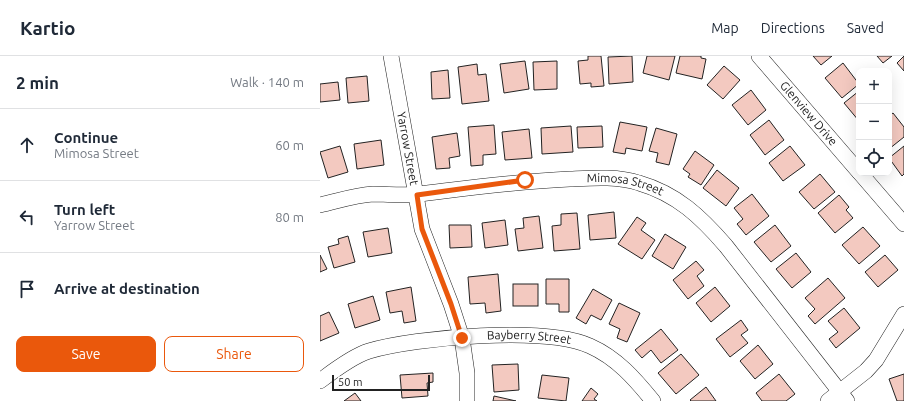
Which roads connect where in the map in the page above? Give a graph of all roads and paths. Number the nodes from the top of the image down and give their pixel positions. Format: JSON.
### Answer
{"nodes":[{"id":1,"x":391,"y":56,"type":"edge"},
{"id":2,"x":759,"y":56,"type":"edge"},
{"id":3,"x":856,"y":167,"type":"edge"},
{"id":4,"x":863,"y":176,"type":"edge"},
{"id":5,"x":417,"y":195,"type":"junction"},
{"id":6,"x":320,"y":205,"type":"edge"},
{"id":7,"x":904,"y":224,"type":"edge"},
{"id":8,"x":904,"y":314,"type":"edge"},
{"id":9,"x":462,"y":338,"type":"junction"},
{"id":10,"x":320,"y":381,"type":"edge"},
{"id":11,"x":844,"y":396,"type":"edge"},
{"id":12,"x":467,"y":401,"type":"edge"},
{"id":13,"x":654,"y":401,"type":"edge"},
{"id":14,"x":828,"y":401,"type":"edge"}],
"edges":[{"from":1,"to":5,"type":"street","name":"Yarrow Street"},
{"from":2,"to":3,"type":"street","name":"Glenview Drive"},
{"from":4,"to":7,"type":"street","name":"Glenview Drive"},
{"from":5,"to":6,"type":"street","name":"Mimosa Street"},
{"from":5,"to":9,"type":"street","name":"Yarrow Street"},
{"from":5,"to":11,"type":"street","name":"Mimosa Street"},
{"from":8,"to":11,"type":"street"},
{"from":9,"to":10,"type":"street","name":"Bayberry Street"},
{"from":9,"to":12,"type":"street","name":"Yarrow Street"},
{"from":9,"to":13,"type":"street","name":"Bayberry Street"},
{"from":11,"to":14,"type":"street"}]}
